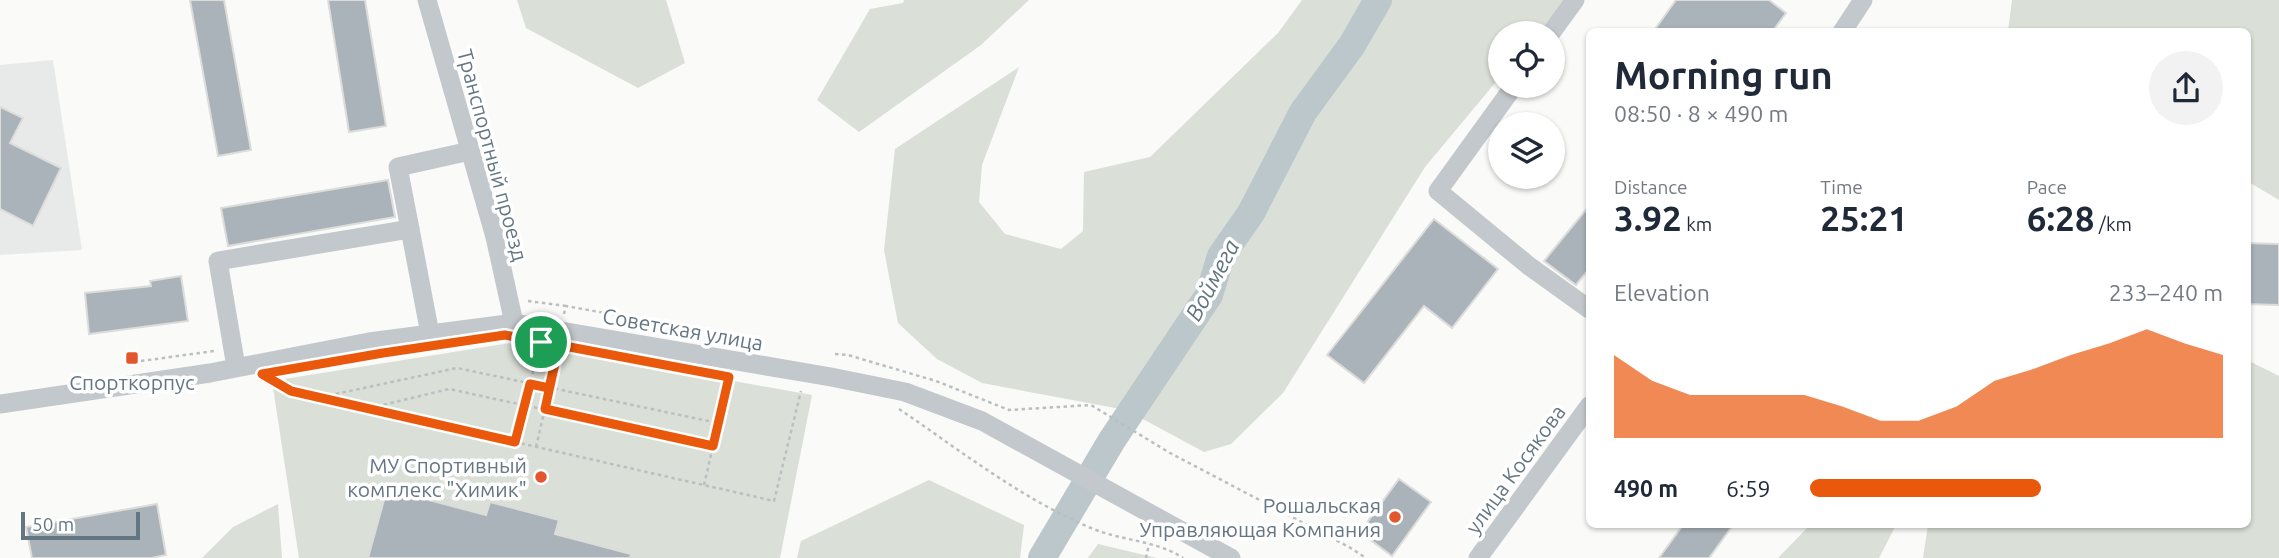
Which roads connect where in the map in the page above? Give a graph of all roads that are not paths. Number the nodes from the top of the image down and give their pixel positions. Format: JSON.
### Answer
{"nodes":[{"id":1,"x":427,"y":0,"type":"edge"},
{"id":2,"x":1576,"y":0,"type":"edge"},
{"id":3,"x":1863,"y":0,"type":"edge"},
{"id":4,"x":1561,"y":21,"type":"edge"},
{"id":5,"x":1845,"y":28,"type":"edge"},
{"id":6,"x":1505,"y":98,"type":"edge"},
{"id":7,"x":470,"y":151,"type":"junction"},
{"id":8,"x":410,"y":229,"type":"junction"},
{"id":9,"x":1586,"y":307,"type":"edge"},
{"id":10,"x":514,"y":323,"type":"junction"},
{"id":11,"x":430,"y":334,"type":"junction"},
{"id":12,"x":236,"y":368,"type":"junction"},
{"id":13,"x":0,"y":404,"type":"edge"},
{"id":14,"x":1586,"y":410,"type":"edge"},
{"id":15,"x":1231,"y":558,"type":"edge"},
{"id":16,"x":1478,"y":558,"type":"edge"}],
"edges":[{"from":1,"to":7,"type":"street","name":"Транспортный проезд"},
{"from":2,"to":4,"type":"street"},
{"from":3,"to":5,"type":"street"},
{"from":6,"to":9,"type":"street"},
{"from":7,"to":8,"type":"street"},
{"from":7,"to":10,"type":"street","name":"Транспортный проезд"},
{"from":8,"to":11,"type":"street"},
{"from":8,"to":12,"type":"street"},
{"from":10,"to":11,"type":"street","name":"Советская улица"},
{"from":10,"to":15,"type":"street","name":"Советская улица"},
{"from":11,"to":12,"type":"street","name":"Советская улица"},
{"from":12,"to":13,"type":"street","name":"Советская улица"},
{"from":14,"to":16,"type":"street","name":"улица Косякова"}]}
